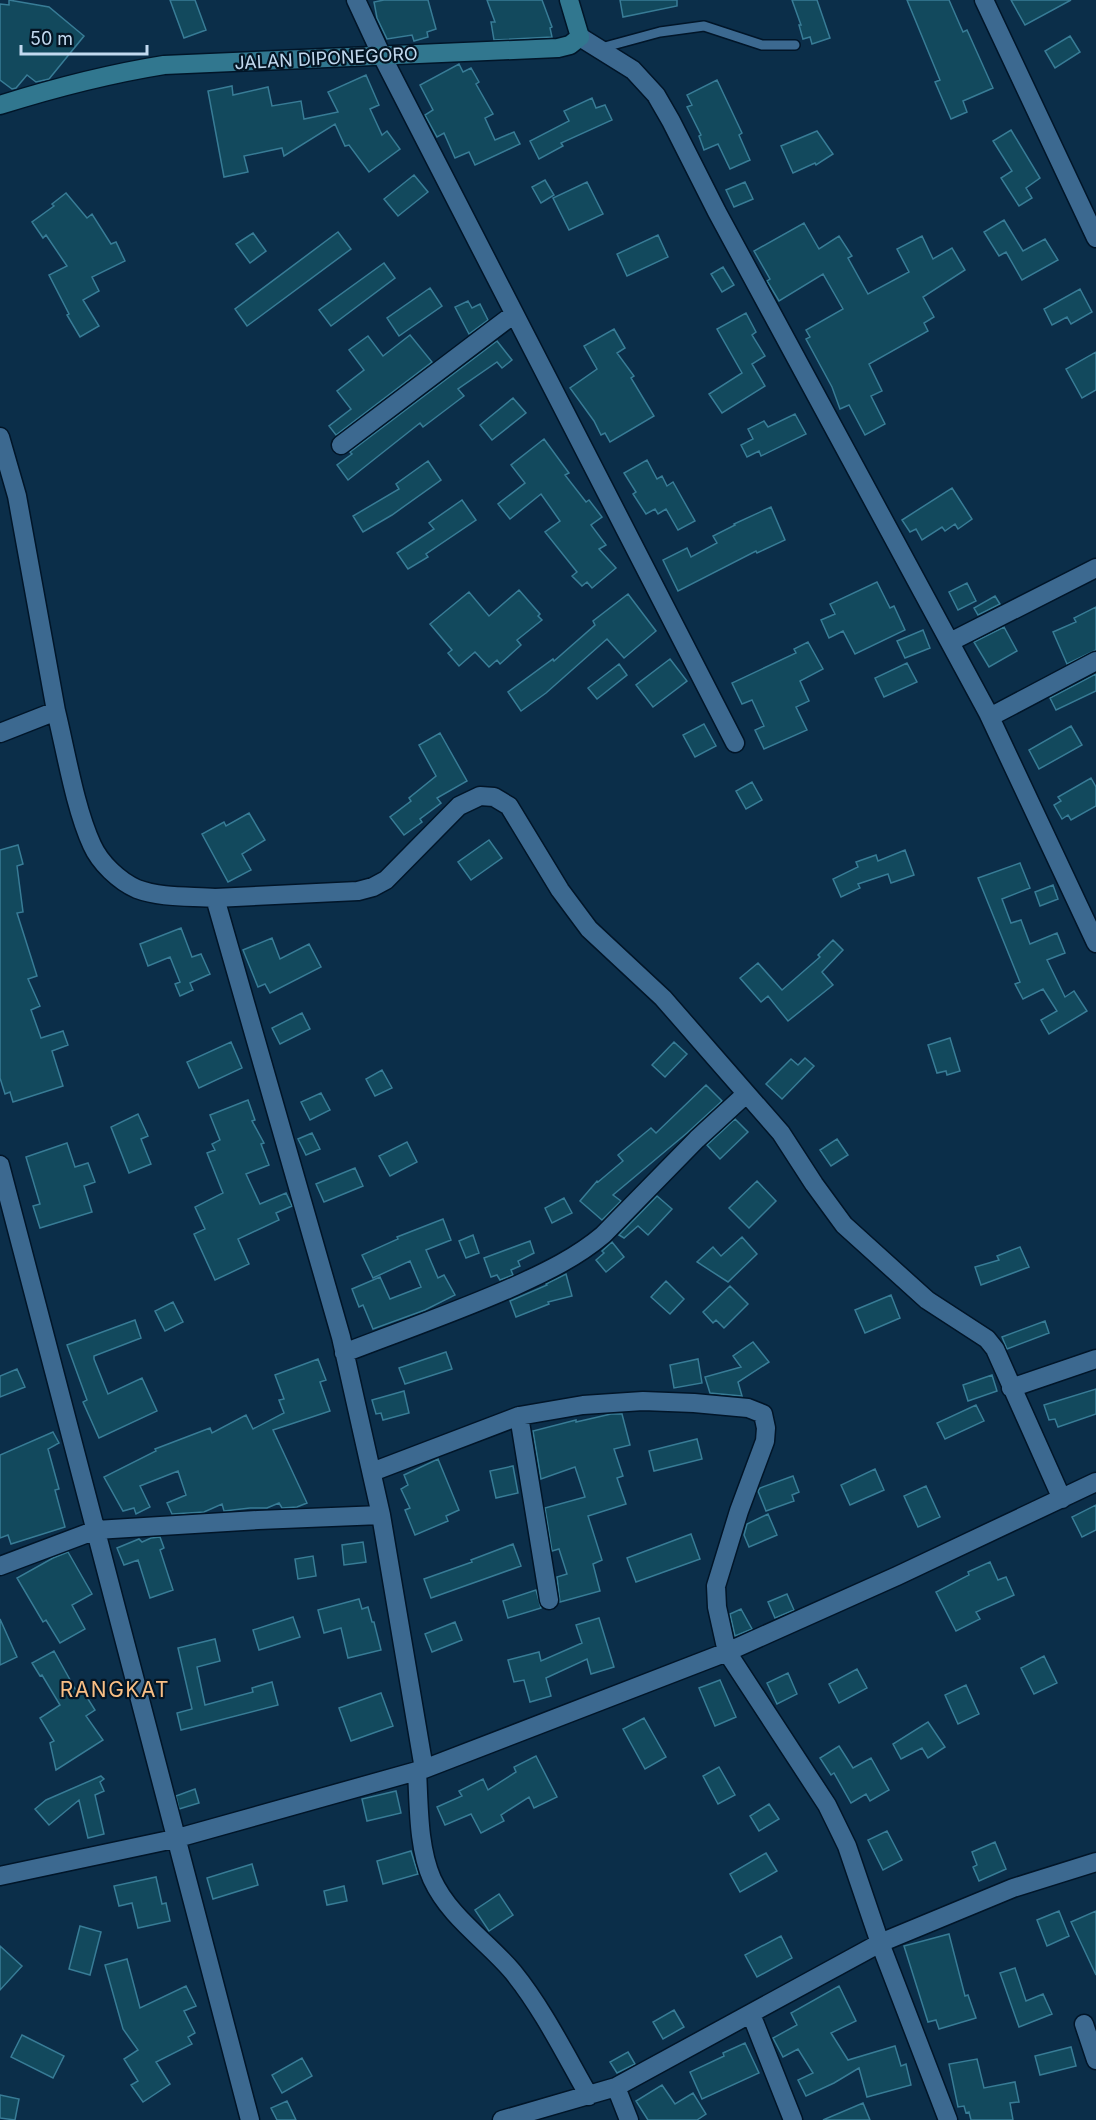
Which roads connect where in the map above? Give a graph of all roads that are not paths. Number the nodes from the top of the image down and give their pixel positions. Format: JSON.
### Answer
{"nodes":[{"id":1,"x":356,"y":0,"type":"edge"},
{"id":2,"x":569,"y":0,"type":"edge"},
{"id":3,"x":984,"y":0,"type":"edge"},
{"id":4,"x":580,"y":37,"type":"junction"},
{"id":5,"x":795,"y":45,"type":"dead end"},
{"id":6,"x":598,"y":48,"type":"junction"},
{"id":7,"x":382,"y":56,"type":"junction"},
{"id":8,"x":0,"y":105,"type":"edge"},
{"id":9,"x":1096,"y":238,"type":"edge"},
{"id":10,"x":514,"y":314,"type":"junction"},
{"id":11,"x":0,"y":437,"type":"edge"},
{"id":12,"x":341,"y":445,"type":"dead end"},
{"id":13,"x":1096,"y":568,"type":"edge"},
{"id":14,"x":950,"y":642,"type":"junction"},
{"id":15,"x":1096,"y":661,"type":"edge"},
{"id":16,"x":56,"y":711,"type":"junction"},
{"id":17,"x":990,"y":717,"type":"junction"},
{"id":18,"x":0,"y":733,"type":"edge"},
{"id":19,"x":735,"y":742,"type":"dead end"},
{"id":20,"x":215,"y":898,"type":"junction"},
{"id":21,"x":1096,"y":943,"type":"edge"},
{"id":22,"x":746,"y":1094,"type":"junction"},
{"id":23,"x":0,"y":1165,"type":"edge"},
{"id":24,"x":344,"y":1353,"type":"junction"},
{"id":25,"x":1096,"y":1359,"type":"edge"},
{"id":26,"x":1011,"y":1388,"type":"junction"},
{"id":27,"x":519,"y":1416,"type":"junction"},
{"id":28,"x":372,"y":1472,"type":"junction"},
{"id":29,"x":1096,"y":1482,"type":"edge"},
{"id":30,"x":1062,"y":1499,"type":"junction"},
{"id":31,"x":381,"y":1515,"type":"junction"},
{"id":32,"x":96,"y":1530,"type":"junction"},
{"id":33,"x":0,"y":1566,"type":"edge"},
{"id":34,"x":549,"y":1600,"type":"dead end"},
{"id":35,"x":727,"y":1652,"type":"junction"},
{"id":36,"x":420,"y":1770,"type":"junction"},
{"id":37,"x":174,"y":1839,"type":"junction"},
{"id":38,"x":1096,"y":1862,"type":"edge"},
{"id":39,"x":0,"y":1876,"type":"edge"},
{"id":40,"x":880,"y":1943,"type":"junction"},
{"id":41,"x":751,"y":2014,"type":"junction"},
{"id":42,"x":1084,"y":2024,"type":"dead end"},
{"id":43,"x":1096,"y":2061,"type":"edge"},
{"id":44,"x":616,"y":2087,"type":"junction"},
{"id":45,"x":589,"y":2096,"type":"junction"},
{"id":46,"x":250,"y":2120,"type":"edge"},
{"id":47,"x":502,"y":2120,"type":"edge"},
{"id":48,"x":629,"y":2120,"type":"edge"},
{"id":49,"x":793,"y":2120,"type":"edge"},
{"id":50,"x":948,"y":2120,"type":"edge"}],
"edges":[{"from":1,"to":7,"type":"street"},
{"from":2,"to":4,"type":"street"},
{"from":3,"to":9,"type":"street"},
{"from":4,"to":6,"type":"street"},
{"from":4,"to":7,"type":"street","name":"JALAN DIPONEGORO"},
{"from":5,"to":6,"type":"lane"},
{"from":6,"to":14,"type":"street"},
{"from":7,"to":8,"type":"street","name":"JALAN DIPONEGORO"},
{"from":7,"to":10,"type":"street"},
{"from":10,"to":12,"type":"street"},
{"from":10,"to":19,"type":"street"},
{"from":11,"to":16,"type":"street"},
{"from":13,"to":14,"type":"street"},
{"from":14,"to":17,"type":"street"},
{"from":15,"to":17,"type":"street"},
{"from":16,"to":18,"type":"street"},
{"from":16,"to":20,"type":"street"},
{"from":17,"to":21,"type":"street"},
{"from":20,"to":22,"type":"street"},
{"from":20,"to":24,"type":"street"},
{"from":22,"to":24,"type":"street"},
{"from":22,"to":26,"type":"street"},
{"from":23,"to":32,"type":"street"},
{"from":24,"to":28,"type":"street"},
{"from":25,"to":26,"type":"street"},
{"from":26,"to":30,"type":"street"},
{"from":27,"to":28,"type":"street"},
{"from":27,"to":34,"type":"street"},
{"from":27,"to":35,"type":"street"},
{"from":28,"to":31,"type":"street"},
{"from":29,"to":30,"type":"street"},
{"from":30,"to":35,"type":"street"},
{"from":31,"to":32,"type":"street"},
{"from":31,"to":36,"type":"street"},
{"from":32,"to":33,"type":"street"},
{"from":32,"to":37,"type":"street"},
{"from":35,"to":36,"type":"street"},
{"from":35,"to":40,"type":"street"},
{"from":36,"to":37,"type":"street"},
{"from":36,"to":45,"type":"street"},
{"from":37,"to":39,"type":"street"},
{"from":37,"to":46,"type":"street"},
{"from":38,"to":40,"type":"street"},
{"from":40,"to":41,"type":"street"},
{"from":40,"to":50,"type":"street"},
{"from":41,"to":44,"type":"street"},
{"from":41,"to":49,"type":"street"},
{"from":42,"to":43,"type":"street"},
{"from":44,"to":45,"type":"street"},
{"from":44,"to":48,"type":"street"},
{"from":45,"to":47,"type":"street"}]}
